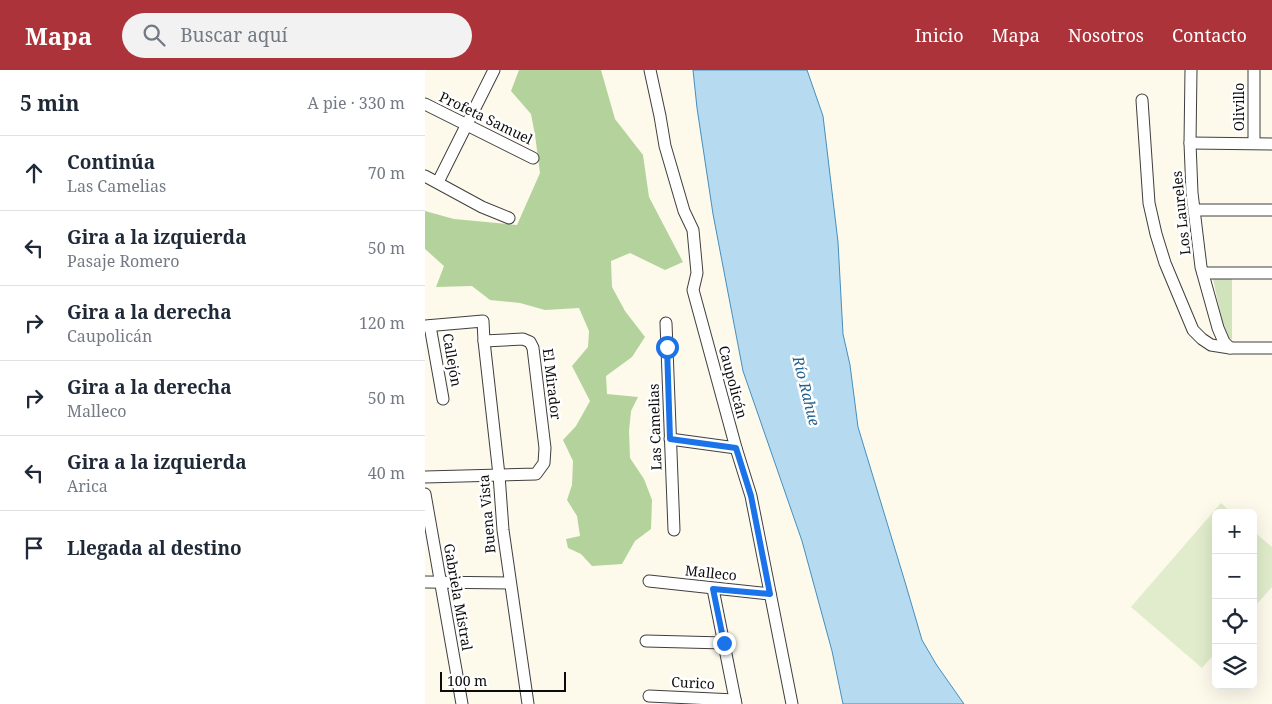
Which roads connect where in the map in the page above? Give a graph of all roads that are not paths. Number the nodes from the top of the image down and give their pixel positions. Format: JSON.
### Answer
{"nodes":[{"id":1,"x":494,"y":70,"type":"edge"},
{"id":2,"x":650,"y":70,"type":"edge"},
{"id":3,"x":1191,"y":70,"type":"edge"},
{"id":4,"x":1254,"y":70,"type":"edge"},
{"id":5,"x":1142,"y":100,"type":"dead end"},
{"id":6,"x":425,"y":104,"type":"edge"},
{"id":7,"x":467,"y":125,"type":"junction"},
{"id":8,"x":1190,"y":143,"type":"junction"},
{"id":9,"x":1254,"y":144,"type":"junction"},
{"id":10,"x":1272,"y":144,"type":"edge"},
{"id":11,"x":533,"y":158,"type":"dead end"},
{"id":12,"x":425,"y":176,"type":"edge"},
{"id":13,"x":438,"y":182,"type":"junction"},
{"id":14,"x":1194,"y":210,"type":"junction"},
{"id":15,"x":1272,"y":210,"type":"edge"},
{"id":16,"x":509,"y":218,"type":"dead end"},
{"id":17,"x":1203,"y":273,"type":"junction"},
{"id":18,"x":1272,"y":273,"type":"edge"},
{"id":19,"x":666,"y":323,"type":"dead end"},
{"id":20,"x":428,"y":326,"type":"edge"},
{"id":21,"x":484,"y":341,"type":"junction"},
{"id":22,"x":1230,"y":348,"type":"junction"},
{"id":23,"x":1272,"y":348,"type":"edge"},
{"id":24,"x":443,"y":399,"type":"dead end"},
{"id":25,"x":670,"y":439,"type":"junction"},
{"id":26,"x":736,"y":448,"type":"junction"},
{"id":27,"x":499,"y":475,"type":"junction"},
{"id":28,"x":425,"y":477,"type":"edge"},
{"id":29,"x":425,"y":494,"type":"edge"},
{"id":30,"x":674,"y":530,"type":"dead end"},
{"id":31,"x":649,"y":581,"type":"dead end"},
{"id":32,"x":425,"y":582,"type":"edge"},
{"id":33,"x":440,"y":582,"type":"junction"},
{"id":34,"x":510,"y":583,"type":"junction"},
{"id":35,"x":713,"y":589,"type":"junction"},
{"id":36,"x":770,"y":594,"type":"junction"},
{"id":37,"x":646,"y":641,"type":"dead end"},
{"id":38,"x":724,"y":643,"type":"junction"},
{"id":39,"x":649,"y":696,"type":"dead end"},
{"id":40,"x":735,"y":702,"type":"edge"},
{"id":41,"x":462,"y":704,"type":"edge"},
{"id":42,"x":528,"y":704,"type":"edge"},
{"id":43,"x":792,"y":704,"type":"edge"}],
"edges":[{"from":1,"to":7,"type":"street"},
{"from":2,"to":26,"type":"street","name":"Caupolicán"},
{"from":3,"to":8,"type":"street","name":"Los Laureles"},
{"from":4,"to":9,"type":"street","name":"Olivillo"},
{"from":5,"to":22,"type":"street"},
{"from":6,"to":7,"type":"street","name":"Profeta Samuel"},
{"from":7,"to":11,"type":"street","name":"Profeta Samuel"},
{"from":7,"to":13,"type":"street"},
{"from":8,"to":9,"type":"street"},
{"from":8,"to":14,"type":"street","name":"Los Laureles"},
{"from":9,"to":10,"type":"street"},
{"from":12,"to":13,"type":"street"},
{"from":13,"to":16,"type":"street"},
{"from":14,"to":15,"type":"street"},
{"from":14,"to":17,"type":"street","name":"Los Laureles"},
{"from":17,"to":18,"type":"street"},
{"from":17,"to":22,"type":"street","name":"Los Laureles"},
{"from":19,"to":25,"type":"street","name":"Las Camelias"},
{"from":20,"to":21,"type":"street","name":"Buena Vista"},
{"from":20,"to":24,"type":"street","name":"Callejón"},
{"from":21,"to":27,"type":"street","name":"Buena Vista"},
{"from":21,"to":27,"type":"street","name":"El Mirador"},
{"from":22,"to":23,"type":"street"},
{"from":25,"to":26,"type":"street"},
{"from":25,"to":30,"type":"street","name":"Las Camelias"},
{"from":26,"to":36,"type":"street","name":"Caupolicán"},
{"from":27,"to":28,"type":"street"},
{"from":27,"to":34,"type":"street","name":"Buena Vista"},
{"from":29,"to":33,"type":"street","name":"Gabriela Mistral"},
{"from":31,"to":35,"type":"street","name":"Malleco"},
{"from":32,"to":33,"type":"street"},
{"from":33,"to":34,"type":"street"},
{"from":33,"to":41,"type":"street","name":"Gabriela Mistral"},
{"from":34,"to":42,"type":"street","name":"Buena Vista"},
{"from":35,"to":36,"type":"street","name":"Malleco"},
{"from":35,"to":38,"type":"street"},
{"from":36,"to":43,"type":"street","name":"Caupolicán"},
{"from":37,"to":38,"type":"street"},
{"from":38,"to":40,"type":"street"},
{"from":39,"to":40,"type":"street","name":"Curico"}]}
